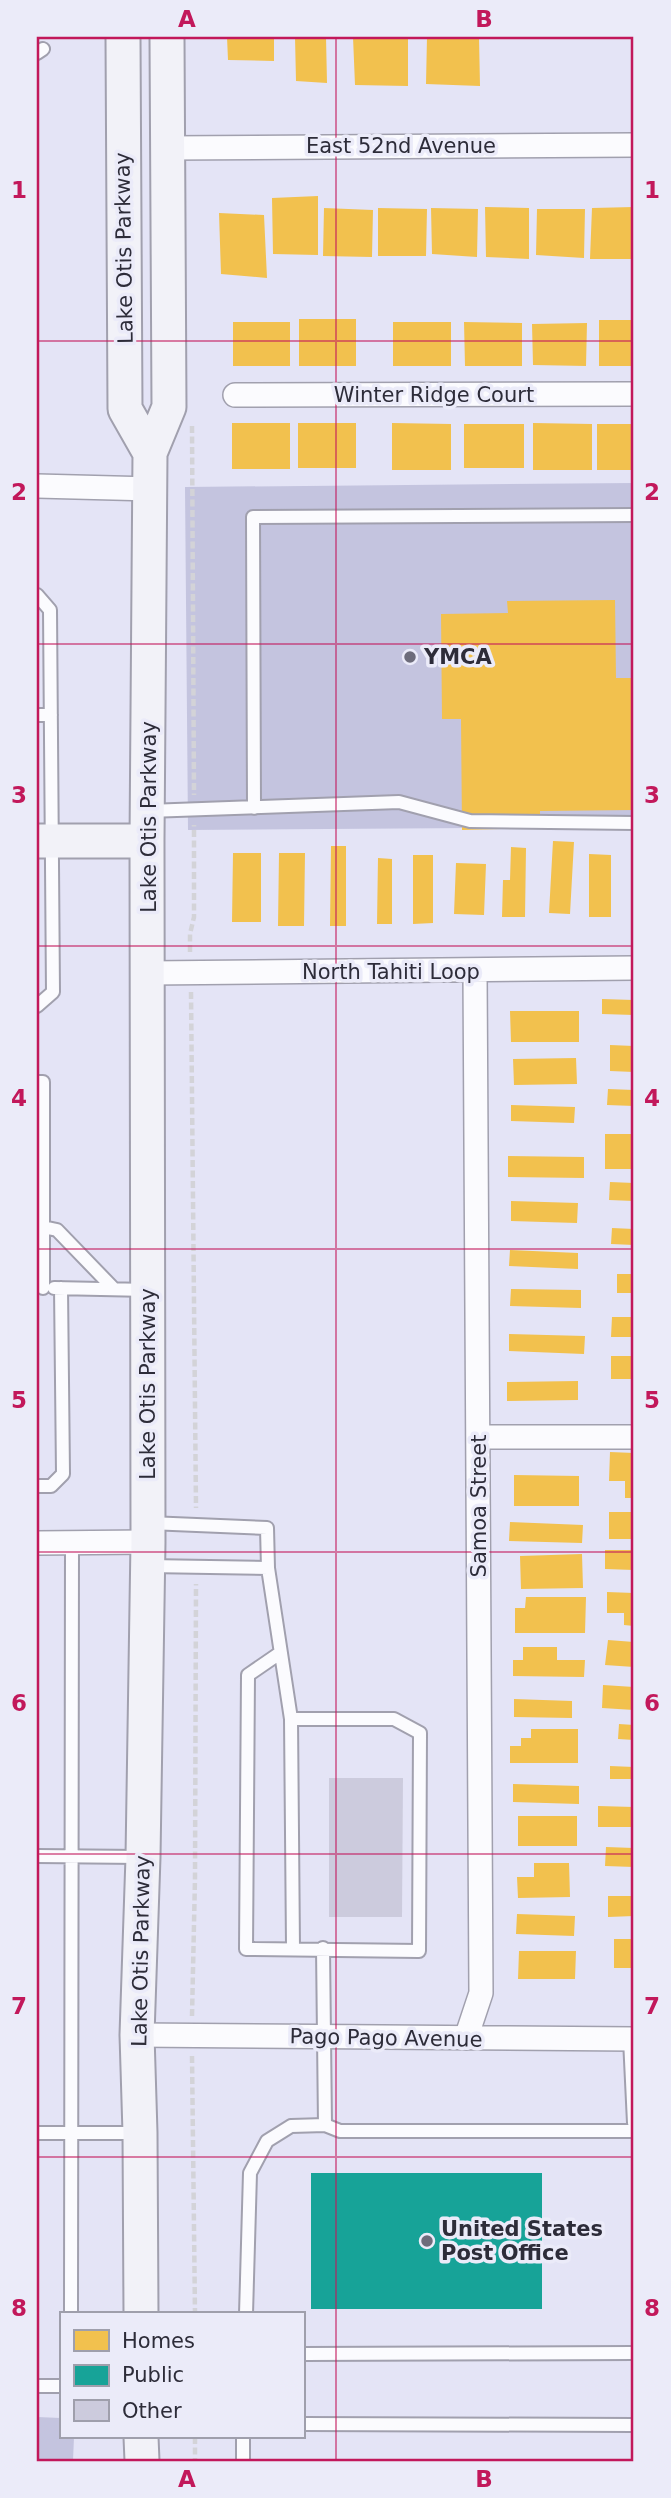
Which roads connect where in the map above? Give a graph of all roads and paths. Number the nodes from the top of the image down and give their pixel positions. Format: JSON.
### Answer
{"nodes":[{"id":1,"x":123,"y":37,"type":"edge"},
{"id":2,"x":167,"y":37,"type":"edge"},
{"id":3,"x":634,"y":145,"type":"edge"},
{"id":4,"x":168,"y":148,"type":"junction"},
{"id":5,"x":634,"y":394,"type":"edge"},
{"id":6,"x":234,"y":395,"type":"dead end"},
{"id":7,"x":192,"y":419,"type":"dead end"},
{"id":8,"x":150,"y":453,"type":"junction"},
{"id":9,"x":37,"y":486,"type":"edge"},
{"id":10,"x":152,"y":488,"type":"junction"},
{"id":11,"x":634,"y":515,"type":"edge"},
{"id":12,"x":37,"y":595,"type":"edge"},
{"id":13,"x":37,"y":715,"type":"edge"},
{"id":14,"x":51,"y":715,"type":"junction"},
{"id":15,"x":254,"y":808,"type":"junction"},
{"id":16,"x":194,"y":810,"type":"junction"},
{"id":17,"x":634,"y":823,"type":"edge"},
{"id":18,"x":148,"y":826,"type":"junction"},
{"id":19,"x":45,"y":841,"type":"edge"},
{"id":20,"x":634,"y":968,"type":"edge"},
{"id":21,"x":475,"y":971,"type":"junction"},
{"id":22,"x":148,"y":973,"type":"junction"},
{"id":23,"x":190,"y":973,"type":"junction"},
{"id":24,"x":37,"y":1006,"type":"edge"},
{"id":25,"x":37,"y":1082,"type":"edge"},
{"id":26,"x":40,"y":1109,"type":"edge"},
{"id":27,"x":40,"y":1126,"type":"edge"},
{"id":28,"x":40,"y":1140,"type":"edge"},
{"id":29,"x":40,"y":1157,"type":"edge"},
{"id":30,"x":40,"y":1201,"type":"edge"},
{"id":31,"x":41,"y":1226,"type":"edge"},
{"id":32,"x":40,"y":1252,"type":"edge"},
{"id":33,"x":40,"y":1288,"type":"edge"},
{"id":34,"x":61,"y":1288,"type":"junction"},
{"id":35,"x":114,"y":1289,"type":"junction"},
{"id":36,"x":148,"y":1290,"type":"junction"},
{"id":37,"x":478,"y":1437,"type":"junction"},
{"id":38,"x":634,"y":1437,"type":"edge"},
{"id":39,"x":37,"y":1486,"type":"edge"},
{"id":40,"x":196,"y":1525,"type":"junction"},
{"id":41,"x":72,"y":1542,"type":"junction"},
{"id":42,"x":37,"y":1543,"type":"edge"},
{"id":43,"x":148,"y":1544,"type":"junction"},
{"id":44,"x":196,"y":1568,"type":"junction"},
{"id":45,"x":268,"y":1568,"type":"junction"},
{"id":46,"x":280,"y":1653,"type":"junction"},
{"id":47,"x":291,"y":1719,"type":"junction"},
{"id":48,"x":37,"y":1856,"type":"edge"},
{"id":49,"x":72,"y":1856,"type":"junction"},
{"id":50,"x":143,"y":1857,"type":"junction"},
{"id":51,"x":293,"y":1948,"type":"junction"},
{"id":52,"x":323,"y":1948,"type":"junction"},
{"id":53,"x":137,"y":2035,"type":"junction"},
{"id":54,"x":191,"y":2036,"type":"junction"},
{"id":55,"x":323,"y":2037,"type":"junction"},
{"id":56,"x":466,"y":2038,"type":"junction"},
{"id":57,"x":632,"y":2039,"type":"edge"},
{"id":58,"x":634,"y":2123,"type":"edge"},
{"id":59,"x":325,"y":2125,"type":"junction"},
{"id":60,"x":634,"y":2131,"type":"edge"},
{"id":61,"x":37,"y":2133,"type":"edge"},
{"id":62,"x":71,"y":2133,"type":"junction"},
{"id":63,"x":140,"y":2133,"type":"junction"},
{"id":64,"x":71,"y":2312,"type":"edge"},
{"id":65,"x":141,"y":2312,"type":"edge"},
{"id":66,"x":195,"y":2312,"type":"edge"},
{"id":67,"x":246,"y":2312,"type":"edge"},
{"id":68,"x":634,"y":2353,"type":"edge"},
{"id":69,"x":304,"y":2354,"type":"edge"},
{"id":70,"x":37,"y":2386,"type":"edge"},
{"id":71,"x":60,"y":2386,"type":"edge"},
{"id":72,"x":304,"y":2424,"type":"edge"},
{"id":73,"x":634,"y":2425,"type":"edge"},
{"id":74,"x":141,"y":2438,"type":"edge"},
{"id":75,"x":195,"y":2438,"type":"edge"},
{"id":76,"x":243,"y":2438,"type":"edge"},
{"id":77,"x":142,"y":2461,"type":"edge"},
{"id":78,"x":195,"y":2461,"type":"edge"},
{"id":79,"x":243,"y":2461,"type":"edge"}],
"edges":[{"from":1,"to":8,"type":"main road","name":"Lake Otis Parkway"},
{"from":2,"to":4,"type":"main road","name":"Lake Otis Parkway"},
{"from":3,"to":4,"type":"street","name":"East 52nd Avenue"},
{"from":4,"to":8,"type":"main road","name":"Lake Otis Parkway"},
{"from":5,"to":6,"type":"street","name":"Winter Ridge Court"},
{"from":7,"to":16,"type":"path"},
{"from":8,"to":10,"type":"main road","name":"Lake Otis Parkway"},
{"from":9,"to":10,"type":"street"},
{"from":10,"to":18,"type":"main road","name":"Lake Otis Parkway"},
{"from":11,"to":15,"type":"lane"},
{"from":12,"to":14,"type":"lane"},
{"from":13,"to":14,"type":"lane"},
{"from":14,"to":19,"type":"lane"},
{"from":15,"to":16,"type":"lane"},
{"from":15,"to":17,"type":"lane"},
{"from":16,"to":18,"type":"lane"},
{"from":16,"to":23,"type":"path"},
{"from":18,"to":19,"type":"main road"},
{"from":18,"to":22,"type":"main road","name":"Lake Otis Parkway"},
{"from":19,"to":24,"type":"lane"},
{"from":20,"to":21,"type":"street","name":"North Tahiti Loop"},
{"from":21,"to":23,"type":"street","name":"North Tahiti Loop"},
{"from":21,"to":37,"type":"street","name":"Samoa Street"},
{"from":22,"to":23,"type":"street","name":"North Tahiti Loop"},
{"from":22,"to":36,"type":"main road","name":"Lake Otis Parkway"},
{"from":23,"to":40,"type":"path"},
{"from":25,"to":26,"type":"lane"},
{"from":26,"to":27,"type":"lane"},
{"from":27,"to":28,"type":"lane"},
{"from":28,"to":29,"type":"lane"},
{"from":29,"to":30,"type":"lane"},
{"from":30,"to":31,"type":"lane"},
{"from":31,"to":32,"type":"lane"},
{"from":31,"to":35,"type":"lane"},
{"from":32,"to":33,"type":"lane"},
{"from":33,"to":34,"type":"lane"},
{"from":34,"to":35,"type":"lane"},
{"from":34,"to":39,"type":"lane"},
{"from":35,"to":36,"type":"lane"},
{"from":36,"to":43,"type":"main road","name":"Lake Otis Parkway"},
{"from":37,"to":38,"type":"street"},
{"from":37,"to":56,"type":"street","name":"Samoa Street"},
{"from":40,"to":43,"type":"lane"},
{"from":40,"to":45,"type":"lane"},
{"from":41,"to":42,"type":"street"},
{"from":41,"to":43,"type":"street"},
{"from":41,"to":49,"type":"lane"},
{"from":43,"to":44,"type":"lane"},
{"from":43,"to":50,"type":"main road","name":"Lake Otis Parkway"},
{"from":44,"to":45,"type":"lane"},
{"from":44,"to":54,"type":"path"},
{"from":45,"to":46,"type":"lane"},
{"from":46,"to":47,"type":"lane"},
{"from":46,"to":51,"type":"lane"},
{"from":47,"to":51,"type":"lane"},
{"from":47,"to":52,"type":"lane"},
{"from":48,"to":49,"type":"lane"},
{"from":49,"to":50,"type":"lane"},
{"from":49,"to":62,"type":"lane"},
{"from":50,"to":53,"type":"main road","name":"Lake Otis Parkway"},
{"from":51,"to":52,"type":"lane"},
{"from":52,"to":55,"type":"lane"},
{"from":53,"to":54,"type":"street","name":"Pago Pago Avenue"},
{"from":53,"to":63,"type":"main road","name":"Lake Otis Parkway"},
{"from":54,"to":55,"type":"street","name":"Pago Pago Avenue"},
{"from":54,"to":66,"type":"path"},
{"from":55,"to":56,"type":"street","name":"Pago Pago Avenue"},
{"from":55,"to":59,"type":"lane"},
{"from":56,"to":57,"type":"street","name":"Pago Pago Avenue"},
{"from":57,"to":58,"type":"lane"},
{"from":59,"to":60,"type":"lane"},
{"from":59,"to":67,"type":"lane"},
{"from":61,"to":62,"type":"lane"},
{"from":62,"to":63,"type":"lane"},
{"from":62,"to":64,"type":"lane"},
{"from":63,"to":65,"type":"main road","name":"Lake Otis Parkway"},
{"from":68,"to":69,"type":"lane"},
{"from":70,"to":71,"type":"lane"},
{"from":72,"to":73,"type":"lane"},
{"from":74,"to":77,"type":"main road"},
{"from":75,"to":78,"type":"path"},
{"from":76,"to":79,"type":"lane"}]}
